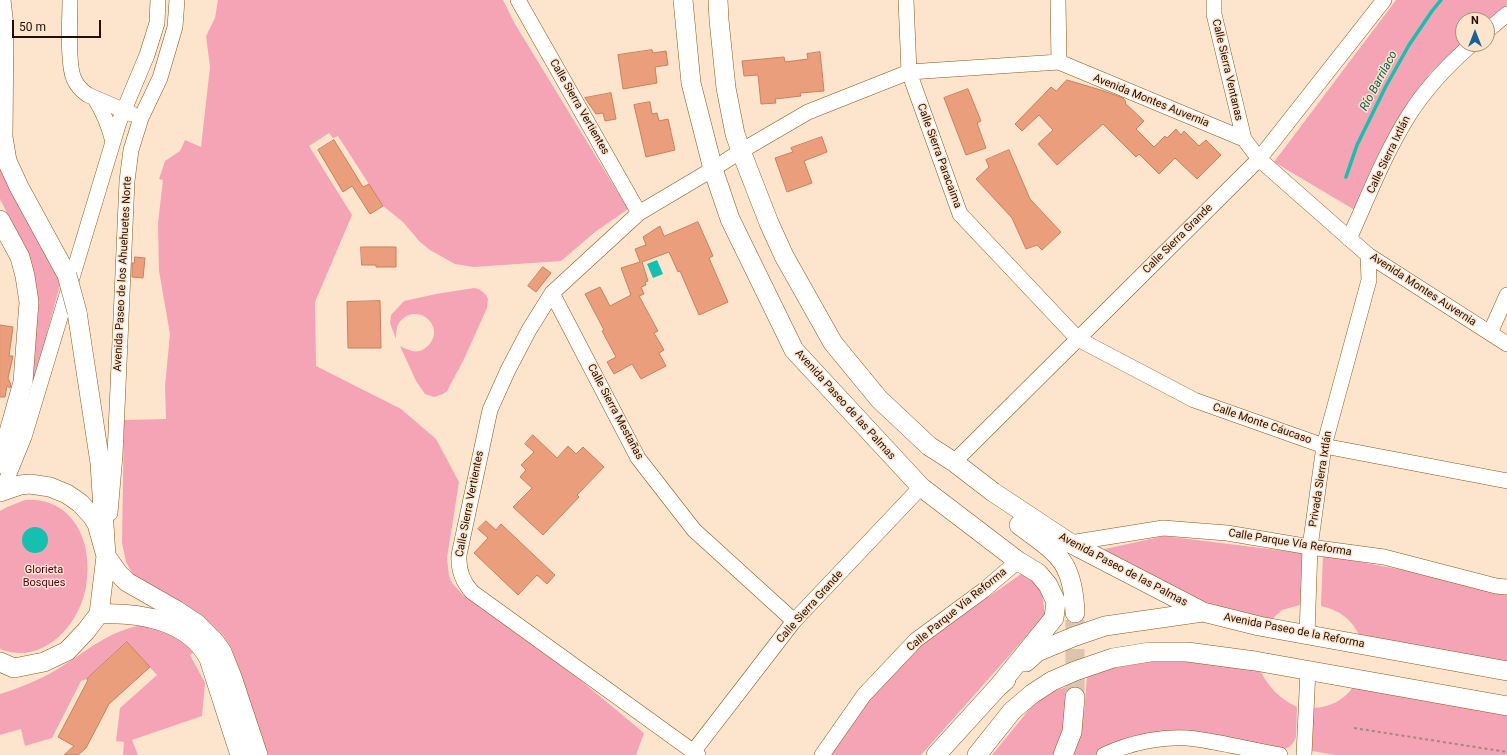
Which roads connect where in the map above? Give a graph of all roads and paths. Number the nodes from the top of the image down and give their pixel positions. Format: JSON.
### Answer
{"nodes":[{"id":1,"x":1,"y":0,"type":"edge"},
{"id":2,"x":70,"y":0,"type":"edge"},
{"id":3,"x":158,"y":0,"type":"edge"},
{"id":4,"x":177,"y":0,"type":"edge"},
{"id":5,"x":518,"y":0,"type":"edge"},
{"id":6,"x":683,"y":0,"type":"edge"},
{"id":7,"x":718,"y":0,"type":"edge"},
{"id":8,"x":906,"y":0,"type":"edge"},
{"id":9,"x":1058,"y":0,"type":"edge"},
{"id":10,"x":1214,"y":0,"type":"edge"},
{"id":11,"x":1384,"y":0,"type":"edge"},
{"id":12,"x":1374,"y":7,"type":"edge"},
{"id":13,"x":1507,"y":14,"type":"edge"},
{"id":14,"x":1495,"y":24,"type":"edge"},
{"id":15,"x":1464,"y":52,"type":"edge"},
{"id":16,"x":1059,"y":62,"type":"junction"},
{"id":17,"x":909,"y":72,"type":"junction"},
{"id":18,"x":95,"y":99,"type":"junction"},
{"id":19,"x":124,"y":111,"type":"junction"},
{"id":20,"x":141,"y":118,"type":"junction"},
{"id":21,"x":1244,"y":139,"type":"junction"},
{"id":22,"x":113,"y":142,"type":"junction"},
{"id":23,"x":741,"y":150,"type":"junction"},
{"id":24,"x":1259,"y":159,"type":"junction"},
{"id":25,"x":713,"y":169,"type":"junction"},
{"id":26,"x":640,"y":213,"type":"junction"},
{"id":27,"x":0,"y":220,"type":"edge"},
{"id":28,"x":1350,"y":239,"type":"junction"},
{"id":29,"x":1368,"y":255,"type":"junction"},
{"id":30,"x":552,"y":293,"type":"junction"},
{"id":31,"x":1507,"y":295,"type":"edge"},
{"id":32,"x":1490,"y":332,"type":"junction"},
{"id":33,"x":1078,"y":339,"type":"junction"},
{"id":34,"x":1507,"y":344,"type":"edge"},
{"id":35,"x":929,"y":446,"type":"junction"},
{"id":36,"x":1324,"y":446,"type":"junction"},
{"id":37,"x":954,"y":462,"type":"junction"},
{"id":38,"x":0,"y":464,"type":"edge"},
{"id":39,"x":1507,"y":481,"type":"edge"},
{"id":40,"x":921,"y":487,"type":"junction"},
{"id":41,"x":1,"y":491,"type":"edge"},
{"id":42,"x":1070,"y":543,"type":"junction"},
{"id":43,"x":1310,"y":547,"type":"junction"},
{"id":44,"x":106,"y":556,"type":"junction"},
{"id":45,"x":1018,"y":560,"type":"junction"},
{"id":46,"x":1507,"y":587,"type":"edge"},
{"id":47,"x":1202,"y":612,"type":"junction"},
{"id":48,"x":1075,"y":613,"type":"tunnel mouth"},
{"id":49,"x":99,"y":614,"type":"junction"},
{"id":50,"x":794,"y":621,"type":"junction"},
{"id":51,"x":1307,"y":635,"type":"junction"},
{"id":52,"x":5,"y":668,"type":"edge"},
{"id":53,"x":1308,"y":670,"type":"junction"},
{"id":54,"x":1507,"y":671,"type":"edge"},
{"id":55,"x":997,"y":688,"type":"junction"},
{"id":56,"x":1075,"y":697,"type":"tunnel mouth"},
{"id":57,"x":1507,"y":706,"type":"edge"},
{"id":58,"x":1354,"y":728,"type":"dead end"},
{"id":59,"x":1507,"y":752,"type":"edge"},
{"id":60,"x":695,"y":754,"type":"edge"},
{"id":61,"x":240,"y":755,"type":"edge"},
{"id":62,"x":258,"y":755,"type":"edge"},
{"id":63,"x":822,"y":755,"type":"edge"},
{"id":64,"x":936,"y":755,"type":"edge"},
{"id":65,"x":976,"y":755,"type":"edge"},
{"id":66,"x":1063,"y":755,"type":"edge"},
{"id":67,"x":1104,"y":755,"type":"edge"},
{"id":68,"x":1280,"y":755,"type":"edge"},
{"id":69,"x":1304,"y":755,"type":"edge"}],
"edges":[{"from":1,"to":44,"type":"main road","bridge":true},
{"from":2,"to":18,"type":"street"},
{"from":3,"to":19,"type":"street"},
{"from":4,"to":20,"type":"street","name":"Avenida Paseo de los Ahuehuetes Norte"},
{"from":5,"to":26,"type":"street","name":"Calle Sierra Vertientes"},
{"from":6,"to":25,"type":"main road","name":"Avenida Paseo de las Palmas"},
{"from":7,"to":23,"type":"main road","name":"Avenida Paseo de las Palmas"},
{"from":8,"to":17,"type":"street","name":"Calle Sierra Paracaima"},
{"from":9,"to":16,"type":"street"},
{"from":10,"to":21,"type":"street","name":"Calle Sierra Ventanas"},
{"from":11,"to":12,"type":"street","name":"Calle Sierra Grande"},
{"from":12,"to":24,"type":"street","name":"Calle Sierra Grande"},
{"from":13,"to":14,"type":"street"},
{"from":15,"to":28,"type":"street","name":"Calle Sierra Ixtlán"},
{"from":16,"to":17,"type":"street","name":"Avenida Montes Auvernia"},
{"from":16,"to":21,"type":"street","name":"Avenida Montes Auvernia"},
{"from":17,"to":23,"type":"street","name":"Avenida Montes Auvernia"},
{"from":17,"to":33,"type":"street","name":"Calle Sierra Paracaima"},
{"from":18,"to":19,"type":"street"},
{"from":18,"to":22,"type":"street"},
{"from":19,"to":20,"type":"street"},
{"from":19,"to":22,"type":"street"},
{"from":20,"to":44,"type":"street","name":"Avenida Paseo de los Ahuehuetes Norte"},
{"from":21,"to":24,"type":"street","name":"Avenida Montes Auvernia"},
{"from":22,"to":41,"type":"street"},
{"from":23,"to":25,"type":"street","name":"Avenida Montes Auvernia"},
{"from":23,"to":35,"type":"main road","name":"Avenida Paseo de las Palmas"},
{"from":24,"to":28,"type":"street","name":"Avenida Montes Auvernia"},
{"from":24,"to":33,"type":"street","name":"Calle Sierra Grande"},
{"from":25,"to":26,"type":"street","name":"Calle Sierra Vertientes"},
{"from":25,"to":40,"type":"main road","name":"Avenida Paseo de las Palmas"},
{"from":26,"to":30,"type":"street","name":"Calle Sierra Vertientes"},
{"from":27,"to":38,"type":"main road"},
{"from":28,"to":29,"type":"street","name":"Avenida Montes Auvernia"},
{"from":29,"to":32,"type":"street","name":"Avenida Montes Auvernia"},
{"from":29,"to":36,"type":"street","name":"Privada Sierra Ixtlán"},
{"from":30,"to":50,"type":"street","name":"Calle Sierra Mestañas"},
{"from":30,"to":60,"type":"street","name":"Calle Sierra Vertientes"},
{"from":31,"to":32,"type":"street"},
{"from":32,"to":34,"type":"street","name":"Avenida Montes Auvernia"},
{"from":33,"to":36,"type":"street","name":"Calle Monte Cáucaso"},
{"from":33,"to":37,"type":"street","name":"Calle Sierra Grande"},
{"from":35,"to":37,"type":"main road","name":"Avenida Paseo de las Palmas"},
{"from":35,"to":48,"type":"main road"},
{"from":36,"to":39,"type":"street","name":"Calle Monte Cáucaso"},
{"from":36,"to":43,"type":"street","name":"Privada Sierra Ixtlán"},
{"from":37,"to":42,"type":"main road","name":"Avenida Paseo de las Palmas"},
{"from":40,"to":45,"type":"main road","name":"Avenida Paseo de las Palmas"},
{"from":40,"to":50,"type":"street","name":"Calle Sierra Grande"},
{"from":41,"to":44,"type":"main road"},
{"from":42,"to":43,"type":"street","name":"Calle Parque Vía Reforma"},
{"from":42,"to":47,"type":"main road","name":"Avenida Paseo de las Palmas"},
{"from":43,"to":46,"type":"street","name":"Calle Parque Vía Reforma"},
{"from":43,"to":51,"type":"street","name":"Privada Sierra Ixtlán"},
{"from":44,"to":49,"type":"main road"},
{"from":44,"to":62,"type":"main road"},
{"from":45,"to":55,"type":"main road","name":"Avenida Paseo de las Palmas"},
{"from":45,"to":63,"type":"street","name":"Calle Parque Vía Reforma"},
{"from":47,"to":51,"type":"main road","name":"Avenida Paseo de la Reforma"},
{"from":47,"to":55,"type":"main road","name":"Avenida Paseo de la Reforma"},
{"from":49,"to":52,"type":"main road"},
{"from":49,"to":61,"type":"main road"},
{"from":50,"to":60,"type":"street","name":"Calle Sierra Grande"},
{"from":51,"to":54,"type":"main road","name":"Avenida Paseo de la Reforma"},
{"from":53,"to":57,"type":"main road"},
{"from":53,"to":65,"type":"main road"},
{"from":53,"to":69,"type":"street"},
{"from":55,"to":64,"type":"main road","name":"Avenida Paseo de la Reforma"},
{"from":56,"to":66,"type":"main road"},
{"from":58,"to":59,"type":"path"},
{"from":67,"to":68,"type":"street"}]}
